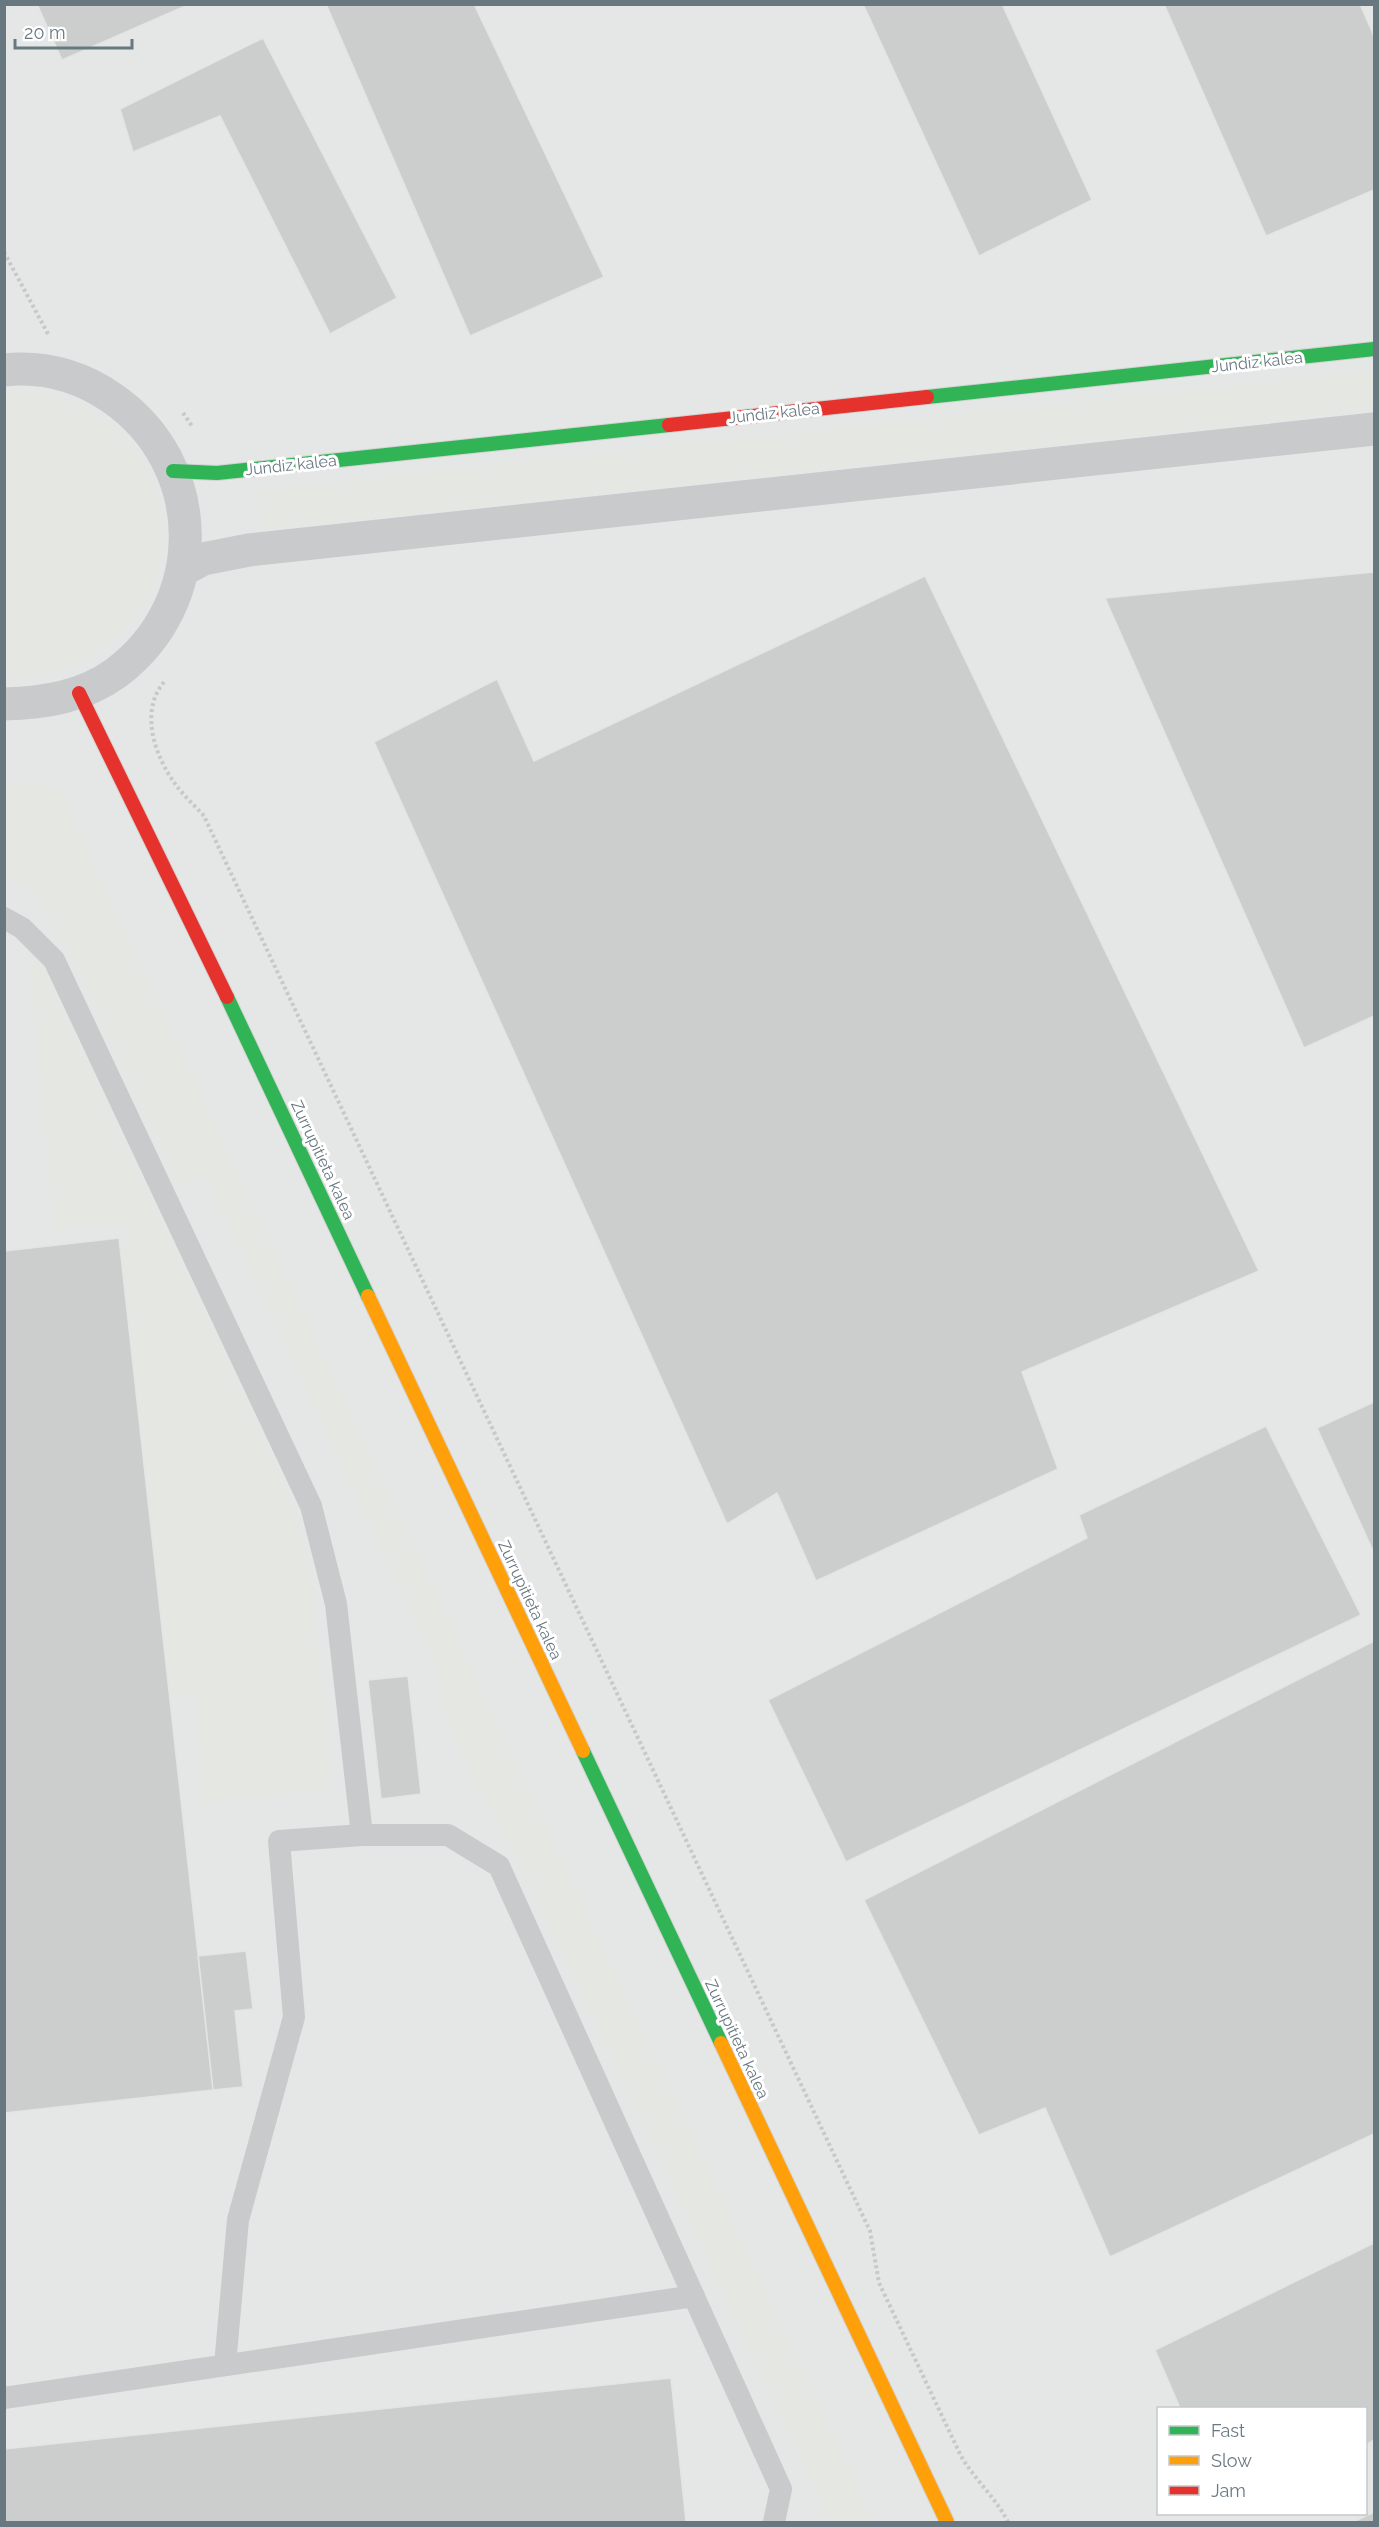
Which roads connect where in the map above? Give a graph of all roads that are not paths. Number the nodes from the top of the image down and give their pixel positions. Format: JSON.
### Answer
{"nodes":[{"id":1,"x":1374,"y":349,"type":"edge"},
{"id":2,"x":4,"y":370,"type":"edge"},
{"id":3,"x":1374,"y":429,"type":"edge"},
{"id":4,"x":173,"y":471,"type":"junction"},
{"id":5,"x":183,"y":570,"type":"junction"},
{"id":6,"x":79,"y":693,"type":"junction"},
{"id":7,"x":4,"y":704,"type":"edge"},
{"id":8,"x":4,"y":918,"type":"edge"},
{"id":9,"x":362,"y":1835,"type":"junction"},
{"id":10,"x":694,"y":2296,"type":"junction"},
{"id":11,"x":225,"y":2365,"type":"junction"},
{"id":12,"x":4,"y":2398,"type":"edge"},
{"id":13,"x":774,"y":2523,"type":"edge"},
{"id":14,"x":946,"y":2523,"type":"edge"}],
"edges":[{"from":1,"to":4,"type":"street","name":"Jundiz kalea"},
{"from":2,"to":4,"type":"street"},
{"from":3,"to":5,"type":"street"},
{"from":4,"to":5,"type":"street"},
{"from":5,"to":6,"type":"street"},
{"from":6,"to":7,"type":"street"},
{"from":6,"to":14,"type":"street","name":"Zurrupitieta kalea"},
{"from":8,"to":9,"type":"lane"},
{"from":9,"to":10,"type":"lane"},
{"from":9,"to":11,"type":"lane"},
{"from":10,"to":11,"type":"lane"},
{"from":10,"to":13,"type":"lane"},
{"from":11,"to":12,"type":"lane"}]}
